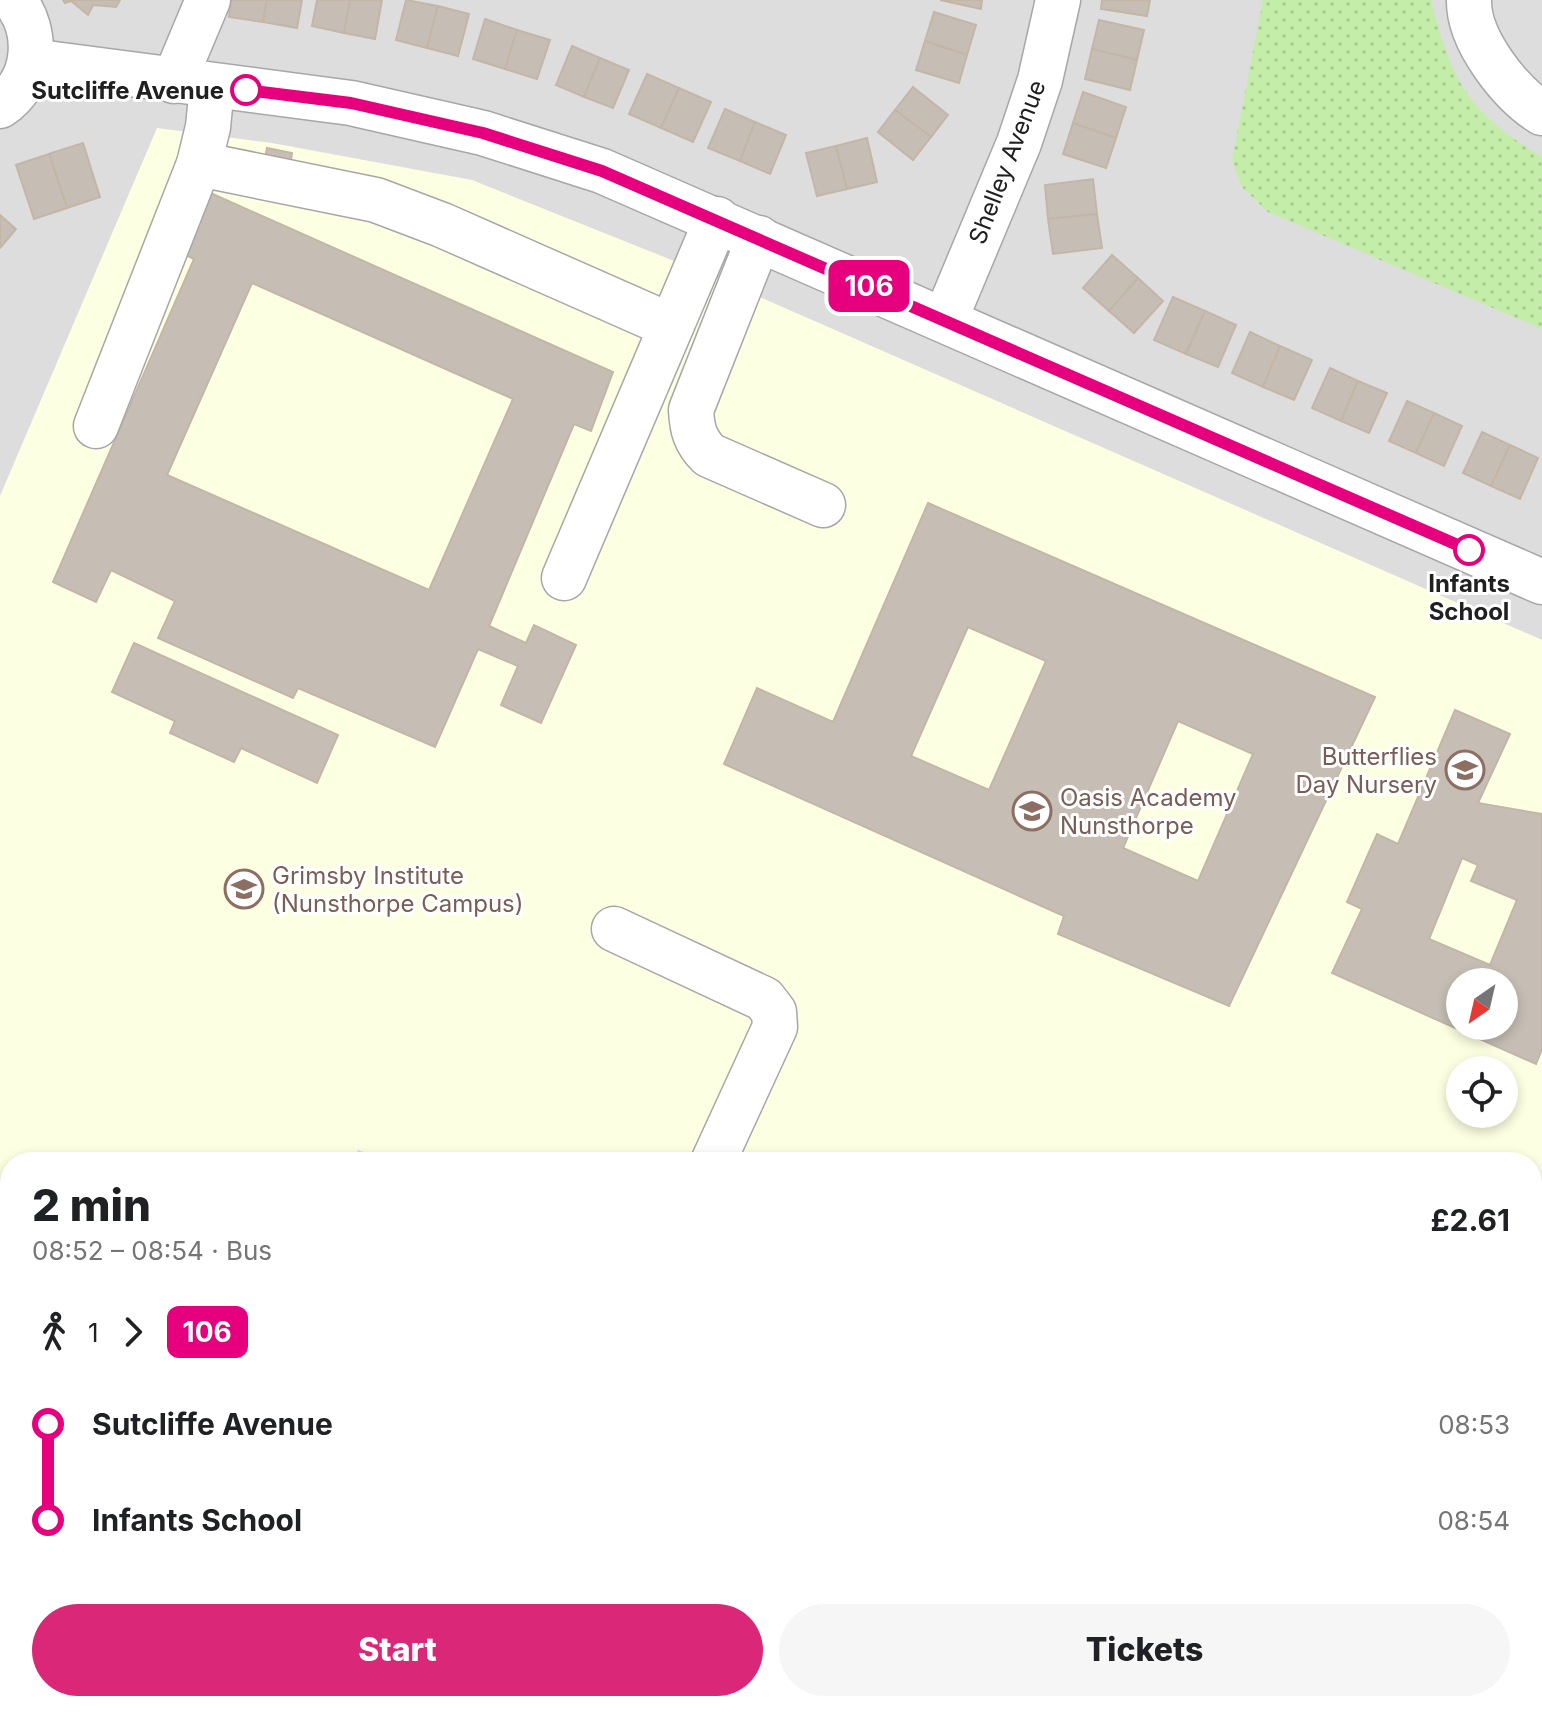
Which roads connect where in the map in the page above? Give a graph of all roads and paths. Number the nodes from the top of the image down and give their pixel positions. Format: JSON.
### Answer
{"nodes":[{"id":1,"x":14,"y":0,"type":"edge"},
{"id":2,"x":208,"y":0,"type":"edge"},
{"id":3,"x":1058,"y":0,"type":"edge"},
{"id":4,"x":1469,"y":0,"type":"edge"},
{"id":5,"x":31,"y":61,"type":"junction"},
{"id":6,"x":193,"y":83,"type":"junction"},
{"id":7,"x":0,"y":106,"type":"edge"},
{"id":8,"x":1542,"y":113,"type":"edge"},
{"id":9,"x":199,"y":164,"type":"junction"},
{"id":10,"x":717,"y":219,"type":"junction"},
{"id":11,"x":759,"y":238,"type":"junction"},
{"id":12,"x":945,"y":320,"type":"junction"},
{"id":13,"x":671,"y":326,"type":"junction"},
{"id":14,"x":96,"y":426,"type":"dead end"},
{"id":15,"x":823,"y":505,"type":"dead end"},
{"id":16,"x":564,"y":578,"type":"dead end"},
{"id":17,"x":1542,"y":582,"type":"edge"},
{"id":18,"x":614,"y":929,"type":"dead end"},
{"id":19,"x":718,"y":1152,"type":"edge"}],
"edges":[{"from":1,"to":5,"type":"street"},
{"from":2,"to":6,"type":"street"},
{"from":3,"to":12,"type":"street","name":"Shelley Avenue"},
{"from":4,"to":8,"type":"street"},
{"from":5,"to":6,"type":"street"},
{"from":5,"to":7,"type":"street"},
{"from":6,"to":9,"type":"street"},
{"from":6,"to":10,"type":"street"},
{"from":9,"to":13,"type":"street"},
{"from":9,"to":14,"type":"street"},
{"from":10,"to":11,"type":"street"},
{"from":10,"to":13,"type":"street"},
{"from":11,"to":12,"type":"street"},
{"from":11,"to":15,"type":"street"},
{"from":12,"to":17,"type":"street"},
{"from":13,"to":16,"type":"street"},
{"from":18,"to":19,"type":"street"}]}
